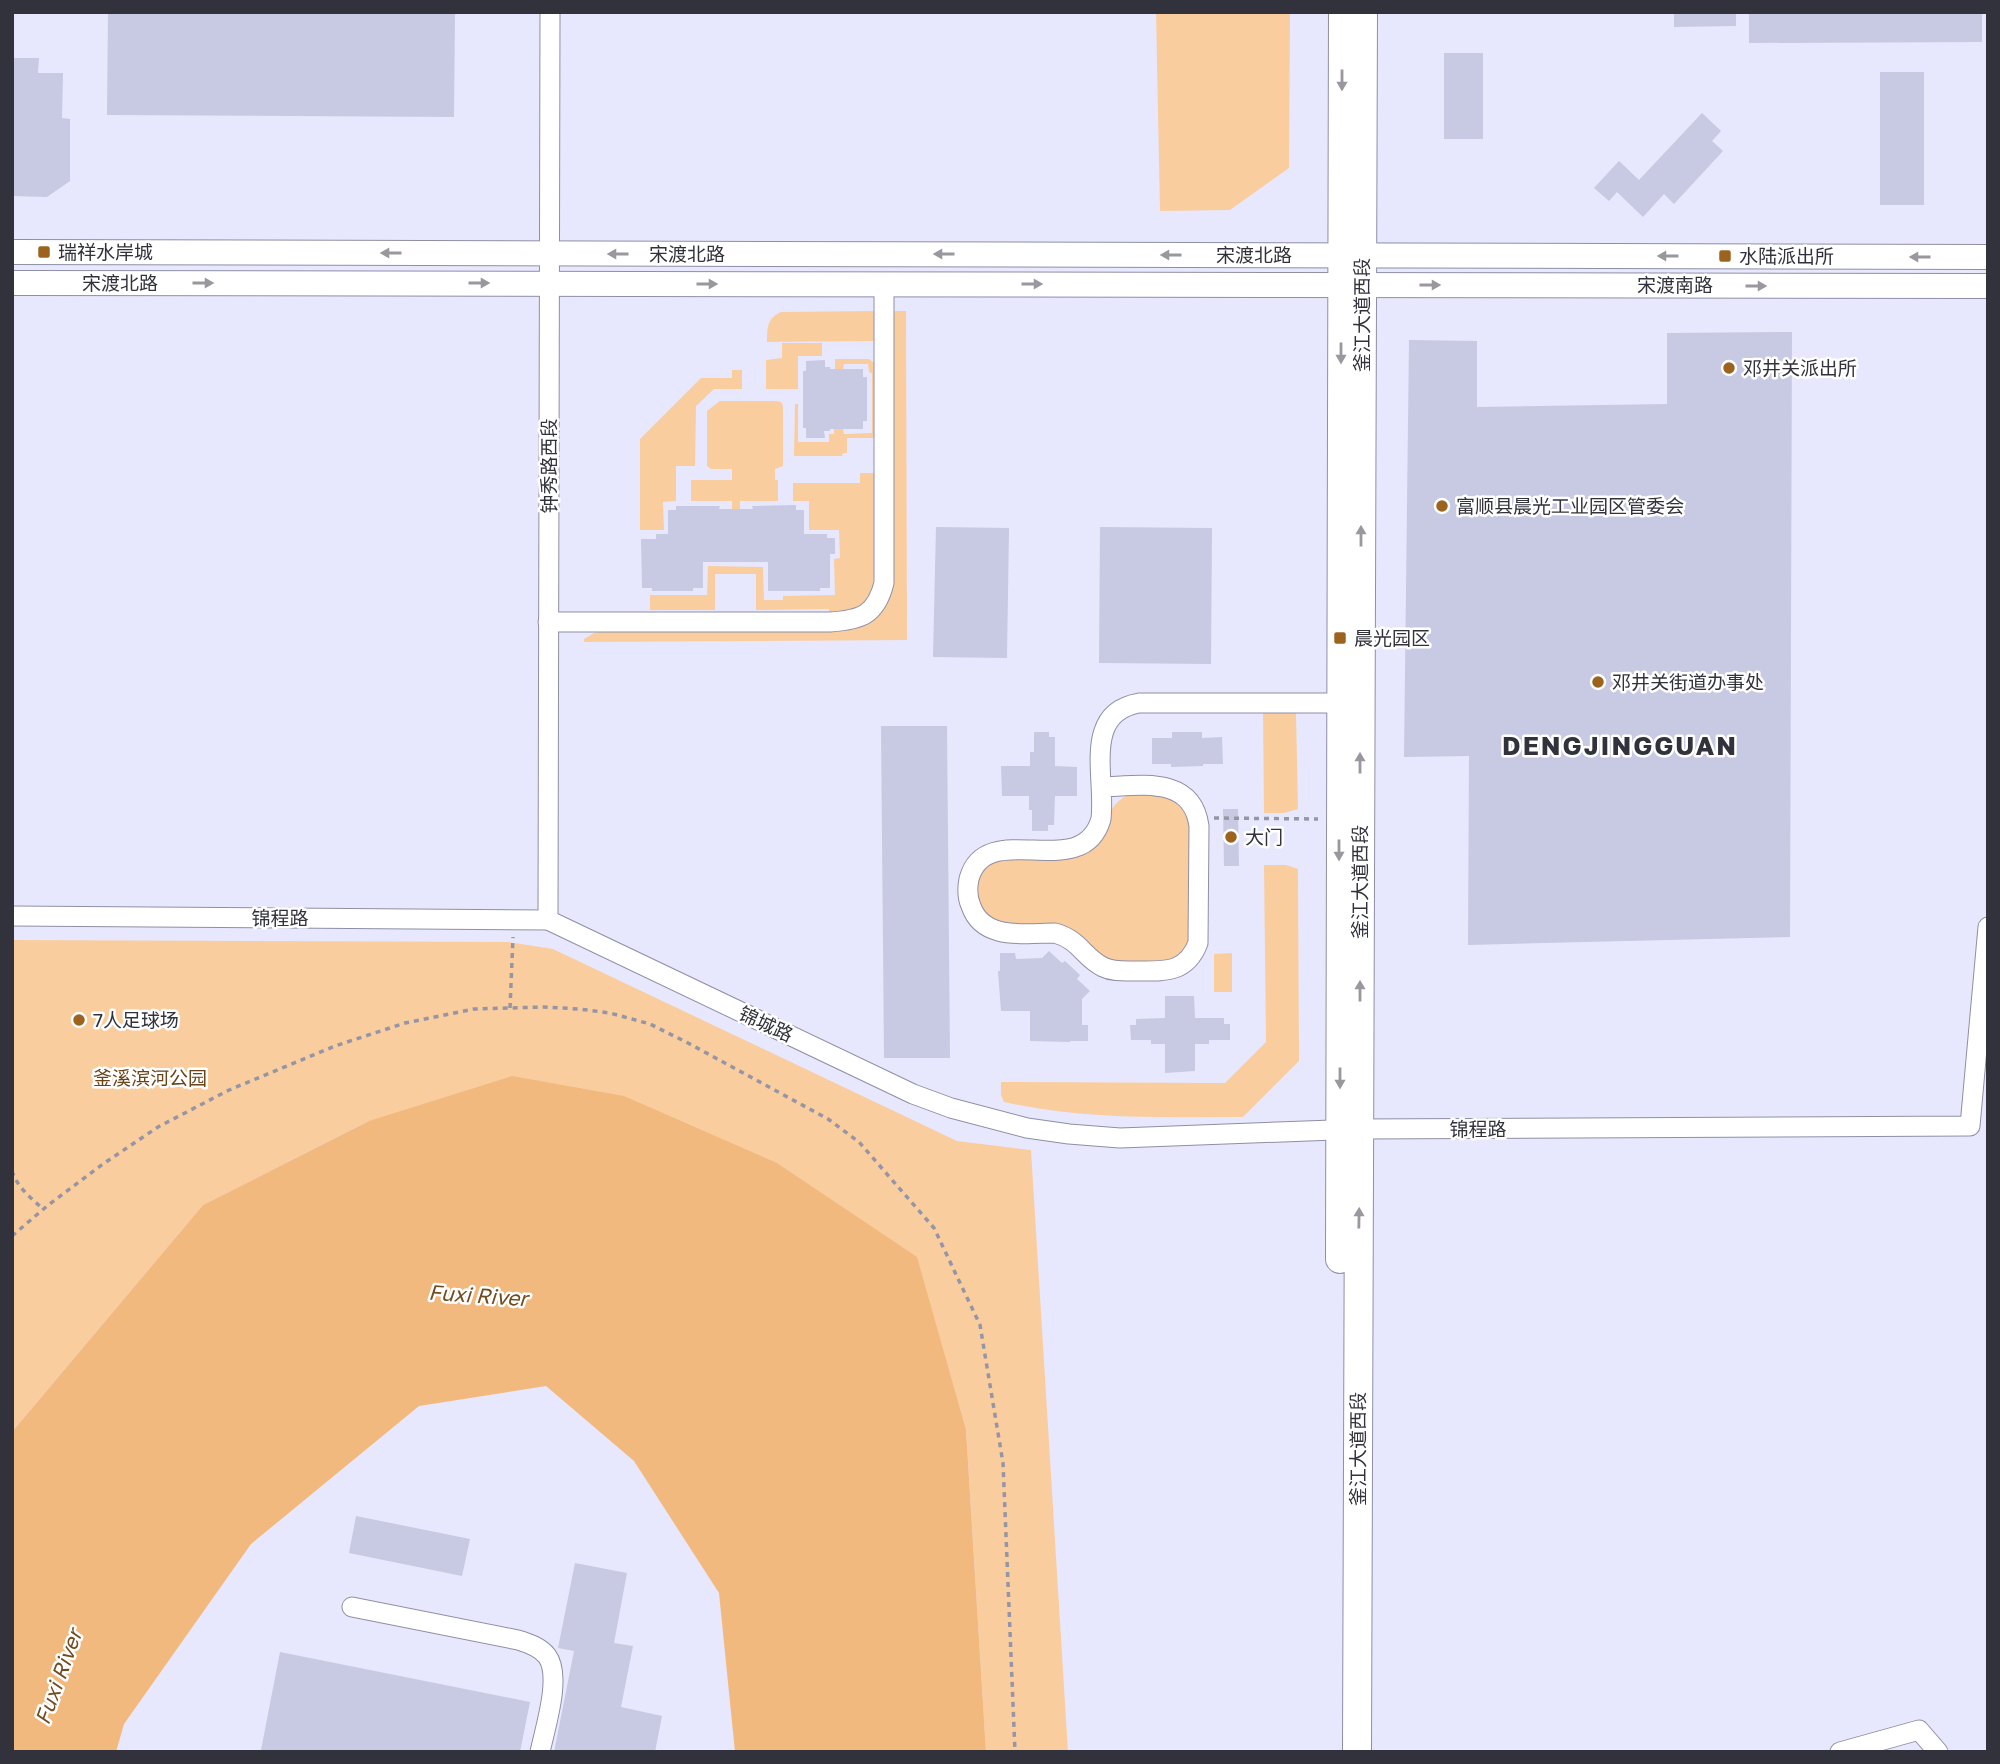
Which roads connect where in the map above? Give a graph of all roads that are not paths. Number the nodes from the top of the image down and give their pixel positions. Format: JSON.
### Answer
{"nodes":[{"id":1,"x":550,"y":12,"type":"edge"},
{"id":2,"x":1343,"y":12,"type":"edge"},
{"id":3,"x":1363,"y":12,"type":"edge"},
{"id":4,"x":12,"y":252,"type":"edge"},
{"id":5,"x":549,"y":253,"type":"junction"},
{"id":6,"x":1352,"y":255,"type":"junction"},
{"id":7,"x":1988,"y":257,"type":"edge"},
{"id":8,"x":12,"y":283,"type":"edge"},
{"id":9,"x":549,"y":284,"type":"junction"},
{"id":10,"x":884,"y":284,"type":"junction"},
{"id":11,"x":1352,"y":285,"type":"junction"},
{"id":12,"x":1988,"y":286,"type":"edge"},
{"id":13,"x":548,"y":622,"type":"junction"},
{"id":14,"x":1340,"y":703,"type":"junction"},
{"id":15,"x":1101,"y":787,"type":"junction"},
{"id":16,"x":12,"y":916,"type":"edge"},
{"id":17,"x":548,"y":920,"type":"junction"},
{"id":18,"x":1988,"y":927,"type":"edge"},
{"id":19,"x":988,"y":1119,"type":"joint"},
{"id":20,"x":1350,"y":1130,"type":"junction"},
{"id":21,"x":352,"y":1607,"type":"dead end"},
{"id":22,"x":540,"y":1752,"type":"edge"},
{"id":23,"x":1339,"y":1752,"type":"edge"},
{"id":24,"x":1357,"y":1752,"type":"edge"},
{"id":25,"x":1840,"y":1752,"type":"edge"},
{"id":26,"x":1938,"y":1752,"type":"edge"}],
"edges":[{"from":1,"to":5,"type":"street","name":"钟秀路西段"},
{"from":2,"to":6,"type":"highway","name":"釜江大道西段","one_way":true},
{"from":3,"to":6,"type":"highway","name":"釜江大道西段"},
{"from":5,"to":4,"type":"main road","name":"宋渡北路","one_way":true},
{"from":6,"to":5,"type":"main road","name":"宋渡北路","one_way":true},
{"from":5,"to":9,"type":"street","name":"钟秀路西段"},
{"from":7,"to":6,"type":"main road","name":"宋渡南路","one_way":true},
{"from":6,"to":11,"type":"highway","name":"釜江大道西段"},
{"from":8,"to":9,"type":"main road","name":"宋渡北路","one_way":true},
{"from":9,"to":10,"type":"main road","name":"宋渡北路","one_way":true},
{"from":9,"to":13,"type":"street","name":"钟秀路西段"},
{"from":10,"to":11,"type":"main road","name":"宋渡北路","one_way":true},
{"from":10,"to":13,"type":"street"},
{"from":11,"to":12,"type":"main road","name":"宋渡南路","one_way":true},
{"from":11,"to":14,"type":"highway","name":"釜江大道西段","one_way":true},
{"from":20,"to":11,"type":"highway","name":"釜江大道西段","one_way":true},
{"from":13,"to":17,"type":"street","name":"钟秀路西段"},
{"from":14,"to":15,"type":"street"},
{"from":14,"to":20,"type":"highway","name":"釜江大道西段","one_way":true},
{"from":15,"to":15,"type":"street"},
{"from":16,"to":17,"type":"street","name":"锦程路"},
{"from":17,"to":19,"type":"street","name":"锦城路"},
{"from":18,"to":20,"type":"street","name":"锦程路"},
{"from":19,"to":20,"type":"street","name":"锦程路"},
{"from":20,"to":23,"type":"highway","name":"釜江大道西段"},
{"from":24,"to":20,"type":"highway","name":"釜江大道西段","one_way":true},
{"from":21,"to":22,"type":"street"},
{"from":25,"to":26,"type":"street"}]}
